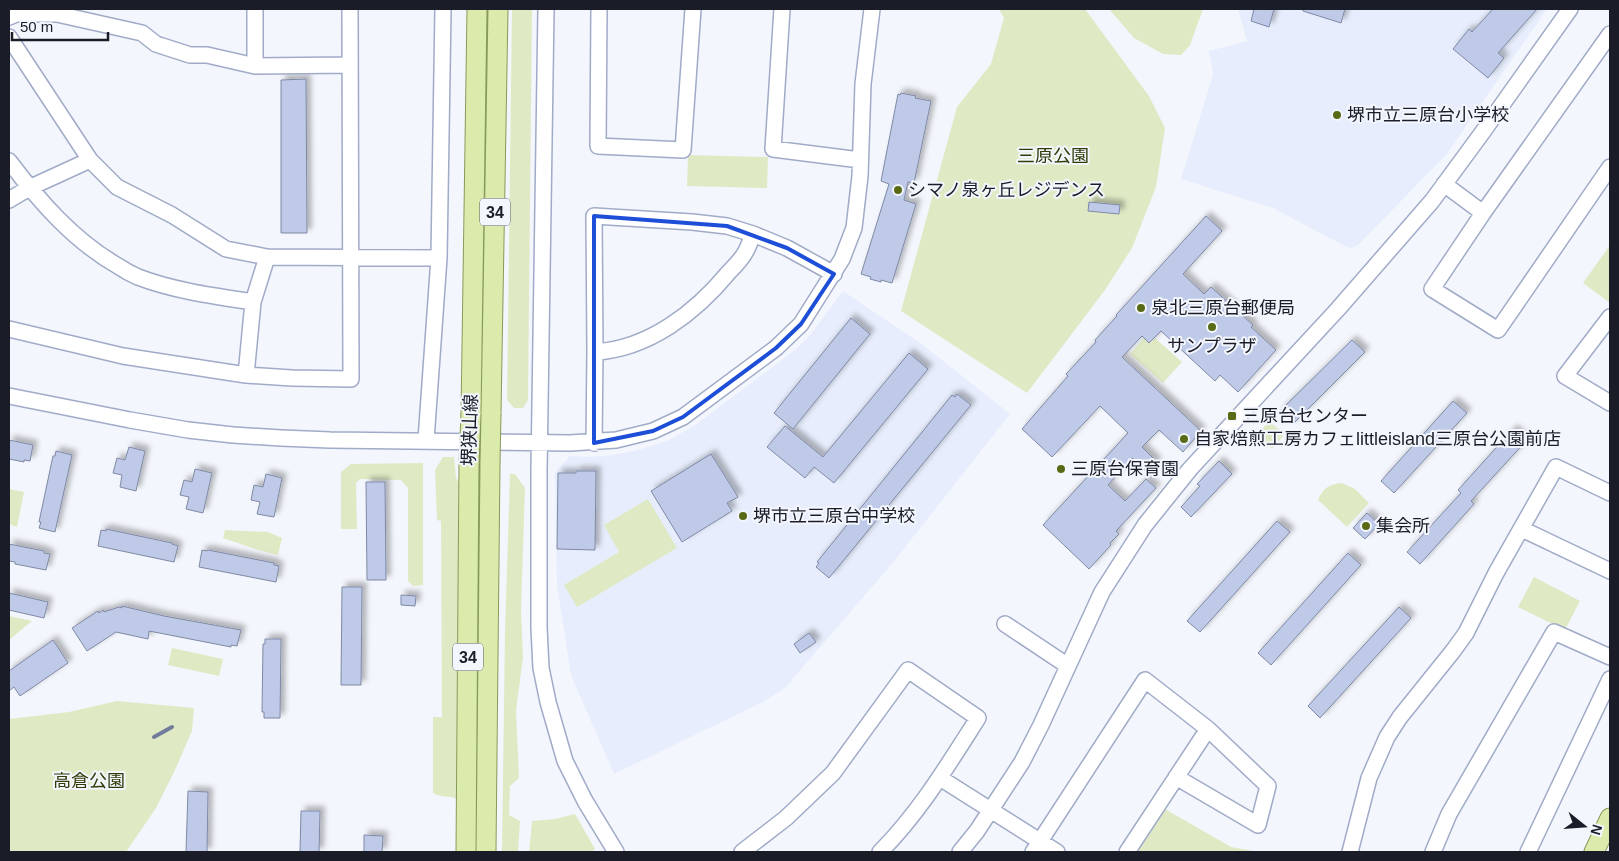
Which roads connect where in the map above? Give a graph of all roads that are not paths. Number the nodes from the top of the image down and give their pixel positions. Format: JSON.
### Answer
{"nodes":[{"id":1,"x":254,"y":9,"type":"edge"},
{"id":2,"x":350,"y":9,"type":"edge"},
{"id":3,"x":443,"y":9,"type":"edge"},
{"id":4,"x":477,"y":9,"type":"edge"},
{"id":5,"x":498,"y":9,"type":"edge"},
{"id":6,"x":546,"y":9,"type":"edge"},
{"id":7,"x":599,"y":9,"type":"edge"},
{"id":8,"x":693,"y":9,"type":"edge"},
{"id":9,"x":782,"y":9,"type":"edge"},
{"id":10,"x":872,"y":9,"type":"edge"},
{"id":11,"x":1570,"y":9,"type":"edge"},
{"id":12,"x":9,"y":16,"type":"edge"},
{"id":13,"x":1610,"y":34,"type":"edge"},
{"id":14,"x":9,"y":37,"type":"edge"},
{"id":15,"x":350,"y":65,"type":"junction"},
{"id":16,"x":255,"y":66,"type":"junction"},
{"id":17,"x":90,"y":160,"type":"junction"},
{"id":18,"x":860,"y":160,"type":"junction"},
{"id":19,"x":9,"y":161,"type":"edge"},
{"id":20,"x":1610,"y":167,"type":"edge"},
{"id":21,"x":1444,"y":184,"type":"junction"},
{"id":22,"x":29,"y":188,"type":"junction"},
{"id":23,"x":9,"y":200,"type":"edge"},
{"id":24,"x":1483,"y":213,"type":"junction"},
{"id":25,"x":753,"y":234,"type":"junction"},
{"id":26,"x":267,"y":257,"type":"junction"},
{"id":27,"x":350,"y":257,"type":"junction"},
{"id":28,"x":439,"y":258,"type":"junction"},
{"id":29,"x":834,"y":274,"type":"junction"},
{"id":30,"x":253,"y":302,"type":"junction"},
{"id":31,"x":1610,"y":317,"type":"edge"},
{"id":32,"x":9,"y":330,"type":"edge"},
{"id":33,"x":595,"y":352,"type":"junction"},
{"id":34,"x":246,"y":375,"type":"junction"},
{"id":35,"x":9,"y":396,"type":"edge"},
{"id":36,"x":1610,"y":403,"type":"edge"},
{"id":37,"x":426,"y":440,"type":"junction"},
{"id":38,"x":540,"y":442,"type":"junction"},
{"id":39,"x":594,"y":442,"type":"junction"},
{"id":40,"x":1610,"y":493,"type":"edge"},
{"id":41,"x":1522,"y":529,"type":"junction"},
{"id":42,"x":1610,"y":571,"type":"edge"},
{"id":43,"x":1005,"y":624,"type":"dead end"},
{"id":44,"x":1610,"y":657,"type":"edge"},
{"id":45,"x":1068,"y":666,"type":"junction"},
{"id":46,"x":1610,"y":680,"type":"edge"},
{"id":47,"x":1208,"y":729,"type":"junction"},
{"id":48,"x":1176,"y":777,"type":"junction"},
{"id":49,"x":940,"y":778,"type":"junction"},
{"id":50,"x":991,"y":810,"type":"junction"},
{"id":51,"x":1610,"y":818,"type":"edge"},
{"id":52,"x":1037,"y":847,"type":"edge"},
{"id":53,"x":466,"y":852,"type":"edge"},
{"id":54,"x":486,"y":852,"type":"edge"},
{"id":55,"x":616,"y":852,"type":"edge"},
{"id":56,"x":742,"y":852,"type":"edge"},
{"id":57,"x":880,"y":852,"type":"edge"},
{"id":58,"x":960,"y":852,"type":"edge"},
{"id":59,"x":1057,"y":852,"type":"edge"},
{"id":60,"x":1127,"y":852,"type":"edge"},
{"id":61,"x":1350,"y":852,"type":"edge"},
{"id":62,"x":1433,"y":852,"type":"edge"},
{"id":63,"x":1528,"y":852,"type":"edge"},
{"id":64,"x":1594,"y":852,"type":"edge"}],
"edges":[{"from":1,"to":16,"type":"street"},
{"from":2,"to":15,"type":"street"},
{"from":3,"to":28,"type":"street"},
{"from":4,"to":53,"type":"main road","name":"堺狭山線","number":"34","bridge":true},
{"from":5,"to":54,"type":"main road","name":"堺狭山線","number":"34","bridge":true},
{"from":6,"to":38,"type":"street"},
{"from":7,"to":8,"type":"street"},
{"from":9,"to":18,"type":"street"},
{"from":10,"to":18,"type":"street"},
{"from":11,"to":21,"type":"street"},
{"from":12,"to":16,"type":"street"},
{"from":13,"to":24,"type":"street"},
{"from":14,"to":17,"type":"street"},
{"from":15,"to":16,"type":"street"},
{"from":15,"to":27,"type":"street"},
{"from":17,"to":22,"type":"street"},
{"from":17,"to":26,"type":"street"},
{"from":18,"to":29,"type":"street"},
{"from":19,"to":22,"type":"street"},
{"from":20,"to":24,"type":"street"},
{"from":21,"to":24,"type":"street"},
{"from":21,"to":45,"type":"street"},
{"from":22,"to":23,"type":"street"},
{"from":22,"to":30,"type":"street"},
{"from":25,"to":29,"type":"street"},
{"from":25,"to":33,"type":"street"},
{"from":25,"to":33,"type":"street"},
{"from":26,"to":27,"type":"street"},
{"from":26,"to":30,"type":"street"},
{"from":27,"to":28,"type":"street"},
{"from":27,"to":34,"type":"street"},
{"from":28,"to":37,"type":"street"},
{"from":29,"to":39,"type":"street"},
{"from":30,"to":34,"type":"street"},
{"from":31,"to":36,"type":"street"},
{"from":32,"to":34,"type":"street"},
{"from":33,"to":39,"type":"street"},
{"from":35,"to":37,"type":"street"},
{"from":37,"to":38,"type":"street"},
{"from":38,"to":39,"type":"street"},
{"from":38,"to":55,"type":"street"},
{"from":40,"to":41,"type":"street"},
{"from":41,"to":42,"type":"street"},
{"from":41,"to":61,"type":"street"},
{"from":43,"to":45,"type":"street"},
{"from":44,"to":62,"type":"street"},
{"from":45,"to":50,"type":"street"},
{"from":46,"to":63,"type":"street"},
{"from":47,"to":48,"type":"street"},
{"from":47,"to":48,"type":"street"},
{"from":47,"to":52,"type":"street"},
{"from":48,"to":60,"type":"street"},
{"from":49,"to":50,"type":"street"},
{"from":49,"to":56,"type":"street"},
{"from":49,"to":57,"type":"street"},
{"from":50,"to":52,"type":"street"},
{"from":50,"to":58,"type":"street"},
{"from":51,"to":64,"type":"main road"},
{"from":52,"to":59,"type":"street"}]}
